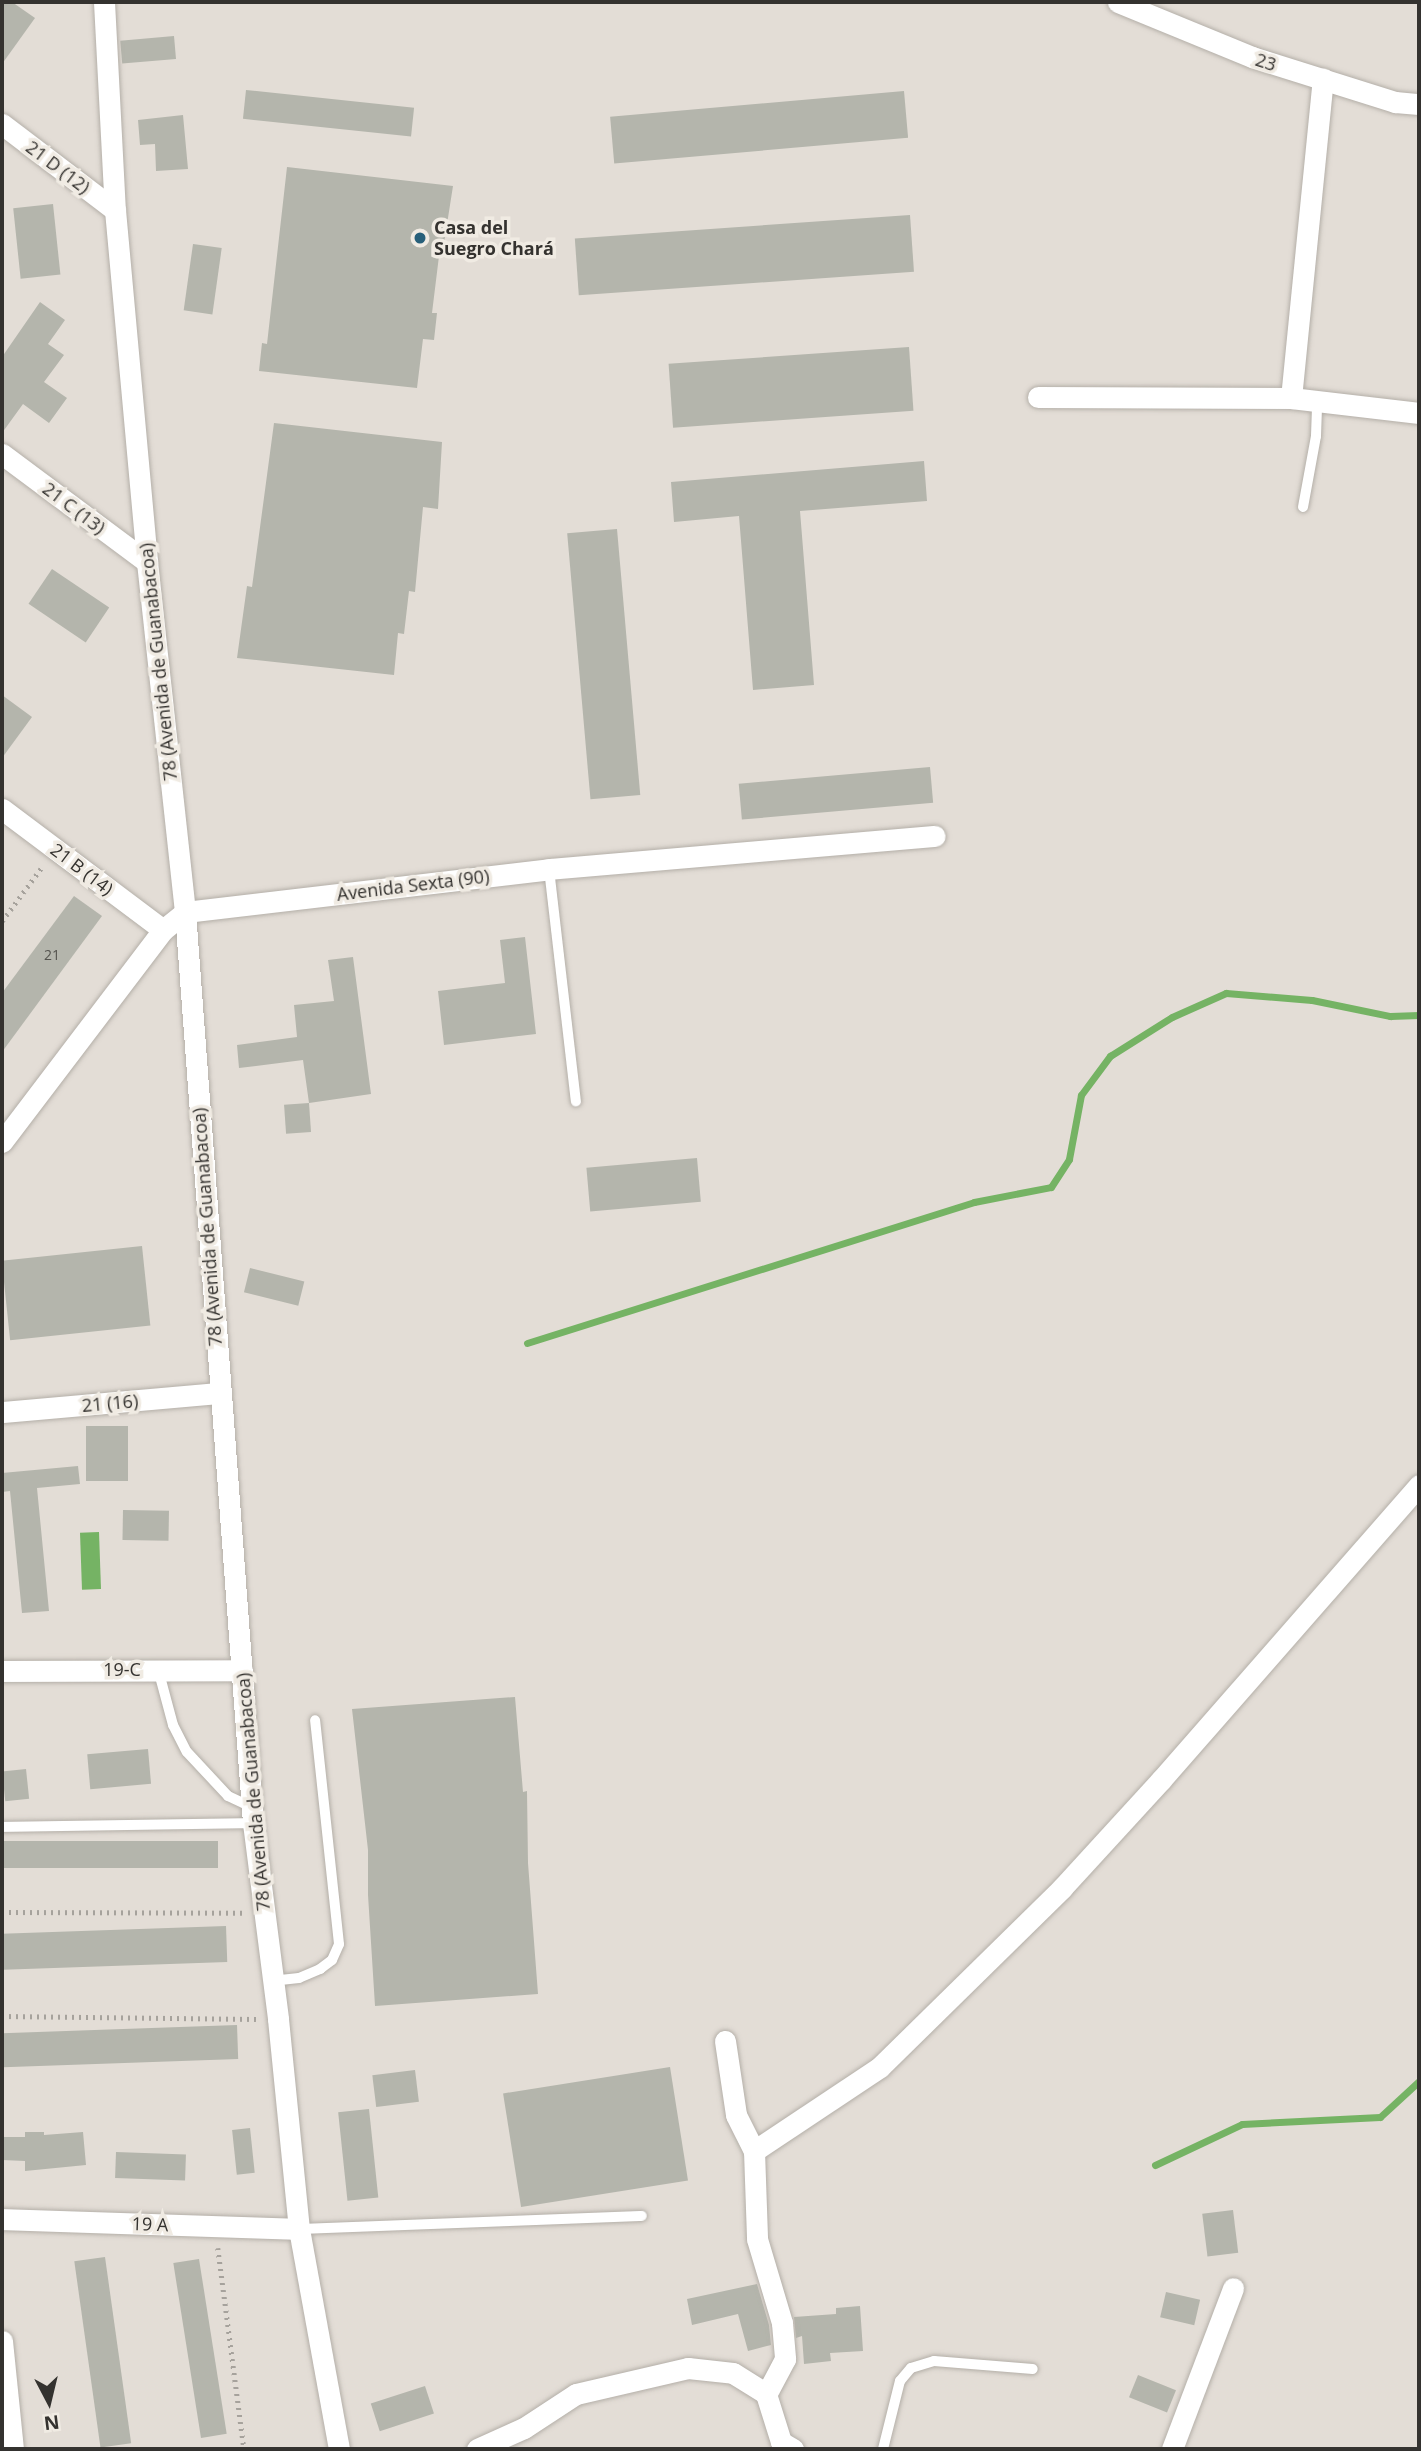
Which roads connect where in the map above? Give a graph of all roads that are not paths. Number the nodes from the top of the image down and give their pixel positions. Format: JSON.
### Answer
{"nodes":[{"id":1,"x":104,"y":2,"type":"edge"},
{"id":2,"x":1118,"y":2,"type":"edge"},
{"id":3,"x":1323,"y":79,"type":"junction"},
{"id":4,"x":1419,"y":104,"type":"edge"},
{"id":5,"x":2,"y":124,"type":"edge"},
{"id":6,"x":115,"y":210,"type":"junction"},
{"id":7,"x":1038,"y":397,"type":"dead end"},
{"id":8,"x":1291,"y":398,"type":"junction"},
{"id":9,"x":1317,"y":403,"type":"junction"},
{"id":10,"x":1419,"y":413,"type":"edge"},
{"id":11,"x":2,"y":453,"type":"edge"},
{"id":12,"x":1303,"y":507,"type":"dead end"},
{"id":13,"x":147,"y":562,"type":"junction"},
{"id":14,"x":2,"y":809,"type":"edge"},
{"id":15,"x":935,"y":836,"type":"dead end"},
{"id":16,"x":549,"y":869,"type":"junction"},
{"id":17,"x":185,"y":912,"type":"junction"},
{"id":18,"x":163,"y":930,"type":"junction"},
{"id":19,"x":576,"y":1101,"type":"dead end"},
{"id":20,"x":2,"y":1140,"type":"edge"},
{"id":21,"x":219,"y":1393,"type":"junction"},
{"id":22,"x":2,"y":1412,"type":"edge"},
{"id":23,"x":1419,"y":1485,"type":"edge"},
{"id":24,"x":158,"y":1670,"type":"junction"},
{"id":25,"x":242,"y":1670,"type":"junction"},
{"id":26,"x":2,"y":1671,"type":"edge"},
{"id":27,"x":315,"y":1720,"type":"dead end"},
{"id":28,"x":252,"y":1815,"type":"junction"},
{"id":29,"x":2,"y":1827,"type":"edge"},
{"id":30,"x":271,"y":1981,"type":"junction"},
{"id":31,"x":725,"y":2041,"type":"dead end"},
{"id":32,"x":754,"y":2151,"type":"junction"},
{"id":33,"x":642,"y":2216,"type":"dead end"},
{"id":34,"x":2,"y":2219,"type":"edge"},
{"id":35,"x":299,"y":2229,"type":"junction"},
{"id":36,"x":1233,"y":2288,"type":"dead end"},
{"id":37,"x":2,"y":2341,"type":"edge"},
{"id":38,"x":1033,"y":2369,"type":"dead end"},
{"id":39,"x":766,"y":2394,"type":"junction"},
{"id":40,"x":13,"y":2449,"type":"edge"},
{"id":41,"x":339,"y":2449,"type":"edge"},
{"id":42,"x":477,"y":2449,"type":"edge"},
{"id":43,"x":793,"y":2449,"type":"edge"},
{"id":44,"x":883,"y":2449,"type":"edge"},
{"id":45,"x":1172,"y":2449,"type":"edge"}],
"edges":[{"from":1,"to":6,"type":"street","name":"78 (Avenida de Guanabacoa)"},
{"from":2,"to":3,"type":"street","name":"23"},
{"from":3,"to":4,"type":"street","name":"23"},
{"from":3,"to":8,"type":"street"},
{"from":5,"to":6,"type":"street","name":"21 D (12)"},
{"from":6,"to":13,"type":"street","name":"78 (Avenida de Guanabacoa)"},
{"from":7,"to":8,"type":"street"},
{"from":8,"to":9,"type":"street"},
{"from":9,"to":10,"type":"street"},
{"from":9,"to":12,"type":"lane"},
{"from":11,"to":13,"type":"street","name":"21 C (13)"},
{"from":13,"to":17,"type":"street","name":"78 (Avenida de Guanabacoa)"},
{"from":14,"to":18,"type":"street","name":"21 B (14)"},
{"from":15,"to":16,"type":"street","name":"Avenida Sexta (90)"},
{"from":16,"to":17,"type":"street","name":"Avenida Sexta (90)"},
{"from":16,"to":19,"type":"lane"},
{"from":17,"to":18,"type":"street"},
{"from":17,"to":21,"type":"street","name":"78 (Avenida de Guanabacoa)"},
{"from":18,"to":20,"type":"street"},
{"from":21,"to":22,"type":"street","name":"21 (16)"},
{"from":21,"to":25,"type":"street","name":"78 (Avenida de Guanabacoa)"},
{"from":23,"to":32,"type":"street"},
{"from":24,"to":25,"type":"street","name":"19-C"},
{"from":24,"to":26,"type":"street","name":"19-C"},
{"from":24,"to":28,"type":"lane"},
{"from":25,"to":28,"type":"street","name":"78 (Avenida de Guanabacoa)"},
{"from":27,"to":30,"type":"lane"},
{"from":28,"to":29,"type":"lane"},
{"from":28,"to":30,"type":"street","name":"78 (Avenida de Guanabacoa)"},
{"from":30,"to":35,"type":"street","name":"78 (Avenida de Guanabacoa)"},
{"from":31,"to":32,"type":"street"},
{"from":32,"to":39,"type":"street"},
{"from":33,"to":35,"type":"lane"},
{"from":34,"to":35,"type":"street","name":"19 A"},
{"from":35,"to":41,"type":"street","name":"78 (Avenida de Guanabacoa)"},
{"from":36,"to":45,"type":"street"},
{"from":37,"to":40,"type":"street"},
{"from":38,"to":44,"type":"lane"},
{"from":39,"to":42,"type":"street"},
{"from":39,"to":43,"type":"street"}]}
